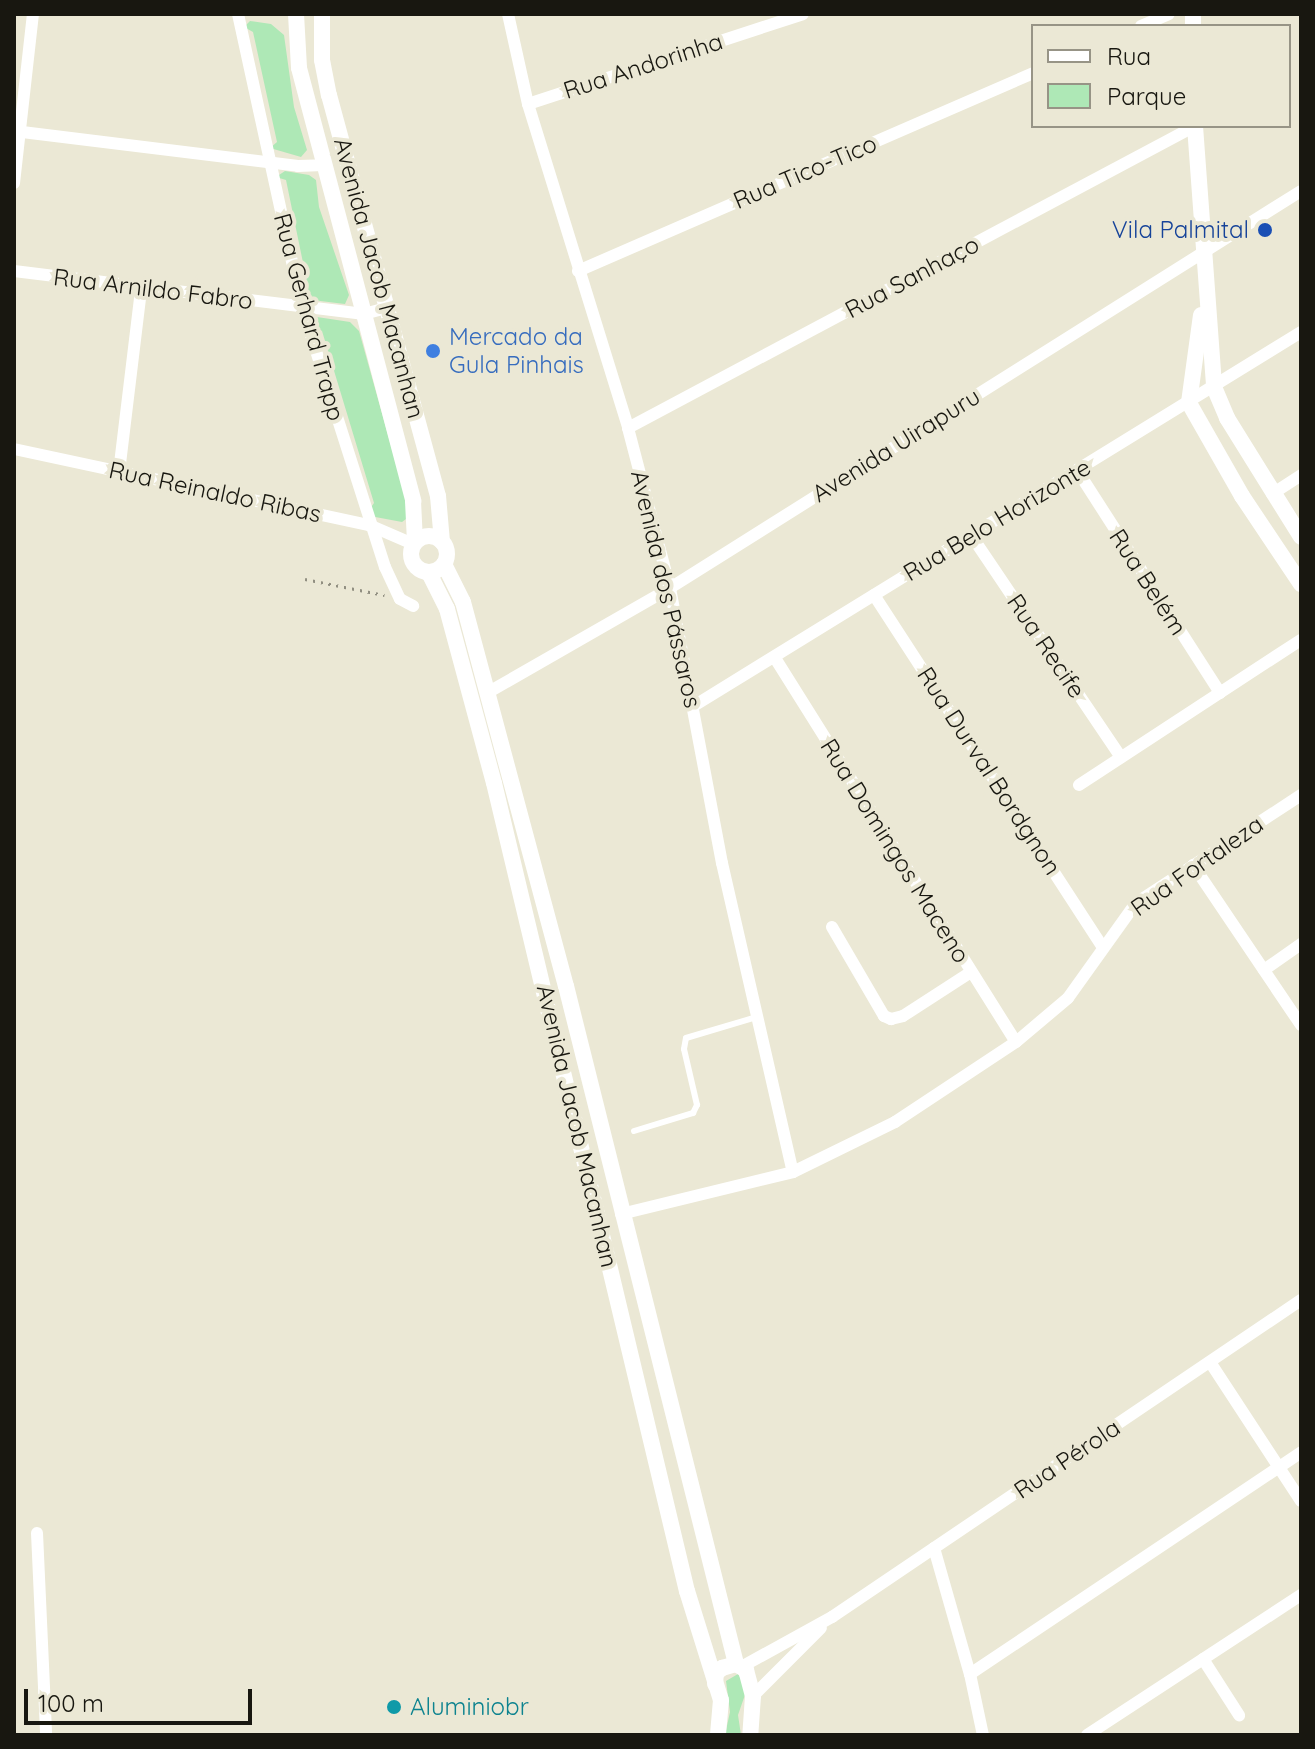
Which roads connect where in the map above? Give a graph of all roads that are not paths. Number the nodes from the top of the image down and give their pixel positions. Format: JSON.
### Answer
{"nodes":[{"id":1,"x":33,"y":14,"type":"edge"},
{"id":2,"x":238,"y":14,"type":"edge"},
{"id":3,"x":296,"y":14,"type":"edge"},
{"id":4,"x":322,"y":14,"type":"edge"},
{"id":5,"x":508,"y":14,"type":"edge"},
{"id":6,"x":803,"y":14,"type":"edge"},
{"id":7,"x":1169,"y":14,"type":"edge"},
{"id":8,"x":1146,"y":24,"type":"edge"},
{"id":9,"x":1031,"y":74,"type":"edge"},
{"id":10,"x":528,"y":104,"type":"junction"},
{"id":11,"x":1191,"y":128,"type":"edge"},
{"id":12,"x":1195,"y":128,"type":"edge"},
{"id":13,"x":17,"y":131,"type":"edge"},
{"id":14,"x":270,"y":162,"type":"junction"},
{"id":15,"x":323,"y":165,"type":"junction"},
{"id":16,"x":14,"y":183,"type":"edge"},
{"id":17,"x":1301,"y":191,"type":"edge"},
{"id":18,"x":1203,"y":251,"type":"junction"},
{"id":19,"x":14,"y":271,"type":"edge"},
{"id":20,"x":578,"y":271,"type":"junction"},
{"id":21,"x":1205,"y":285,"type":"junction"},
{"id":22,"x":141,"y":289,"type":"junction"},
{"id":23,"x":302,"y":307,"type":"junction"},
{"id":24,"x":387,"y":308,"type":"junction"},
{"id":25,"x":364,"y":314,"type":"junction"},
{"id":26,"x":1301,"y":332,"type":"edge"},
{"id":27,"x":1214,"y":387,"type":"junction"},
{"id":28,"x":1189,"y":403,"type":"junction"},
{"id":29,"x":628,"y":428,"type":"junction"},
{"id":30,"x":14,"y":449,"type":"edge"},
{"id":31,"x":1077,"y":470,"type":"junction"},
{"id":32,"x":119,"y":472,"type":"junction"},
{"id":33,"x":1301,"y":475,"type":"edge"},
{"id":34,"x":1272,"y":494,"type":"junction"},
{"id":35,"x":369,"y":525,"type":"junction"},
{"id":36,"x":971,"y":535,"type":"junction"},
{"id":37,"x":1301,"y":537,"type":"edge"},
{"id":38,"x":442,"y":542,"type":"junction"},
{"id":39,"x":414,"y":543,"type":"junction"},
{"id":40,"x":444,"y":564,"type":"junction"},
{"id":41,"x":429,"y":573,"type":"junction"},
{"id":42,"x":1301,"y":584,"type":"edge"},
{"id":43,"x":670,"y":588,"type":"junction"},
{"id":44,"x":874,"y":595,"type":"junction"},
{"id":45,"x":413,"y":606,"type":"dead end"},
{"id":46,"x":1301,"y":640,"type":"edge"},
{"id":47,"x":775,"y":658,"type":"junction"},
{"id":48,"x":487,"y":693,"type":"junction"},
{"id":49,"x":1220,"y":693,"type":"junction"},
{"id":50,"x":692,"y":707,"type":"junction"},
{"id":51,"x":1121,"y":757,"type":"junction"},
{"id":52,"x":1079,"y":785,"type":"dead end"},
{"id":53,"x":1301,"y":795,"type":"edge"},
{"id":54,"x":1193,"y":865,"type":"junction"},
{"id":55,"x":832,"y":927,"type":"dead end"},
{"id":56,"x":1301,"y":944,"type":"edge"},
{"id":57,"x":1103,"y":947,"type":"junction"},
{"id":58,"x":1264,"y":970,"type":"junction"},
{"id":59,"x":971,"y":972,"type":"junction"},
{"id":60,"x":757,"y":1017,"type":"junction"},
{"id":61,"x":1301,"y":1025,"type":"edge"},
{"id":62,"x":1016,"y":1042,"type":"junction"},
{"id":63,"x":634,"y":1131,"type":"dead end"},
{"id":64,"x":793,"y":1172,"type":"junction"},
{"id":65,"x":621,"y":1214,"type":"junction"},
{"id":66,"x":1301,"y":1300,"type":"edge"},
{"id":67,"x":1210,"y":1362,"type":"junction"},
{"id":68,"x":1301,"y":1452,"type":"edge"},
{"id":69,"x":1279,"y":1467,"type":"junction"},
{"id":70,"x":1301,"y":1501,"type":"edge"},
{"id":71,"x":37,"y":1533,"type":"dead end"},
{"id":72,"x":934,"y":1548,"type":"junction"},
{"id":73,"x":1301,"y":1595,"type":"edge"},
{"id":74,"x":832,"y":1617,"type":"junction"},
{"id":75,"x":1203,"y":1659,"type":"junction"},
{"id":76,"x":739,"y":1665,"type":"junction"},
{"id":77,"x":970,"y":1674,"type":"junction"},
{"id":78,"x":715,"y":1684,"type":"junction"},
{"id":79,"x":753,"y":1696,"type":"junction"},
{"id":80,"x":1239,"y":1715,"type":"dead end"},
{"id":81,"x":46,"y":1735,"type":"edge"},
{"id":82,"x":718,"y":1735,"type":"edge"},
{"id":83,"x":750,"y":1735,"type":"edge"},
{"id":84,"x":983,"y":1735,"type":"edge"},
{"id":85,"x":1087,"y":1735,"type":"edge"}],
"edges":[{"from":1,"to":13,"type":"street"},
{"from":2,"to":14,"type":"street","name":"Rua Gerhard Trapp"},
{"from":3,"to":15,"type":"main road","name":"Avenida Jacob Macanhan"},
{"from":4,"to":24,"type":"main road","name":"Avenida Jacob Macanhan"},
{"from":5,"to":10,"type":"street","name":"Avenida dos Pássaros"},
{"from":6,"to":10,"type":"street","name":"Rua Andorinha"},
{"from":7,"to":8,"type":"street"},
{"from":9,"to":20,"type":"street","name":"Rua Tico-Tico"},
{"from":10,"to":20,"type":"street","name":"Avenida dos Pássaros"},
{"from":11,"to":29,"type":"street","name":"Rua Sanhaço"},
{"from":12,"to":18,"type":"main road"},
{"from":13,"to":14,"type":"street"},
{"from":13,"to":16,"type":"street"},
{"from":14,"to":15,"type":"street"},
{"from":14,"to":23,"type":"street","name":"Rua Gerhard Trapp"},
{"from":15,"to":25,"type":"main road","name":"Avenida Jacob Macanhan"},
{"from":17,"to":18,"type":"street","name":"Avenida Uirapuru"},
{"from":18,"to":21,"type":"main road"},
{"from":18,"to":43,"type":"street","name":"Avenida Uirapuru"},
{"from":19,"to":22,"type":"street","name":"Rua Arnildo Fabro"},
{"from":20,"to":29,"type":"street","name":"Avenida dos Pássaros"},
{"from":21,"to":27,"type":"main road"},
{"from":21,"to":28,"type":"main road"},
{"from":22,"to":23,"type":"street","name":"Rua Arnildo Fabro"},
{"from":22,"to":32,"type":"street"},
{"from":23,"to":25,"type":"street","name":"Rua Arnildo Fabro"},
{"from":23,"to":35,"type":"street","name":"Rua Gerhard Trapp"},
{"from":24,"to":25,"type":"street","name":"Rua Arnildo Fabro"},
{"from":24,"to":38,"type":"main road","name":"Avenida Jacob Macanhan"},
{"from":25,"to":39,"type":"main road","name":"Avenida Jacob Macanhan"},
{"from":26,"to":27,"type":"street","name":"Rua Belo Horizonte"},
{"from":27,"to":28,"type":"street","name":"Rua Belo Horizonte"},
{"from":27,"to":34,"type":"main road"},
{"from":28,"to":31,"type":"street","name":"Rua Belo Horizonte"},
{"from":28,"to":42,"type":"main road"},
{"from":29,"to":43,"type":"street","name":"Avenida dos Pássaros"},
{"from":30,"to":32,"type":"street","name":"Rua Reinaldo Ribas"},
{"from":31,"to":36,"type":"street","name":"Rua Belo Horizonte"},
{"from":31,"to":49,"type":"street","name":"Rua Belém"},
{"from":32,"to":35,"type":"street","name":"Rua Reinaldo Ribas"},
{"from":33,"to":34,"type":"street"},
{"from":34,"to":37,"type":"main road"},
{"from":35,"to":39,"type":"street","name":"Rua Reinaldo Ribas"},
{"from":35,"to":45,"type":"street","name":"Rua Gerhard Trapp"},
{"from":36,"to":44,"type":"street","name":"Rua Belo Horizonte"},
{"from":36,"to":51,"type":"street","name":"Rua Recife"},
{"from":38,"to":39,"type":"main road"},
{"from":38,"to":40,"type":"main road"},
{"from":39,"to":41,"type":"main road"},
{"from":40,"to":41,"type":"main road"},
{"from":40,"to":48,"type":"main road","name":"Avenida Jacob Macanhan"},
{"from":41,"to":78,"type":"main road","name":"Avenida Jacob Macanhan"},
{"from":43,"to":48,"type":"street","name":"Avenida Uirapuru"},
{"from":43,"to":50,"type":"street","name":"Avenida dos Pássaros"},
{"from":44,"to":47,"type":"street","name":"Rua Belo Horizonte"},
{"from":44,"to":57,"type":"street","name":"Rua Durval Bordgnon"},
{"from":46,"to":49,"type":"street"},
{"from":47,"to":50,"type":"street","name":"Rua Belo Horizonte"},
{"from":47,"to":59,"type":"street","name":"Rua Domingos Maceno"},
{"from":48,"to":65,"type":"main road","name":"Avenida Jacob Macanhan"},
{"from":49,"to":51,"type":"street"},
{"from":50,"to":60,"type":"street","name":"Avenida dos Pássaros"},
{"from":51,"to":52,"type":"street"},
{"from":53,"to":54,"type":"street","name":"Rua Fortaleza"},
{"from":54,"to":57,"type":"street","name":"Rua Fortaleza"},
{"from":54,"to":58,"type":"street"},
{"from":55,"to":59,"type":"street"},
{"from":56,"to":58,"type":"street"},
{"from":57,"to":62,"type":"street","name":"Rua Fortaleza"},
{"from":58,"to":61,"type":"street"},
{"from":59,"to":62,"type":"street","name":"Rua Domingos Maceno"},
{"from":60,"to":63,"type":"lane"},
{"from":60,"to":64,"type":"street","name":"Avenida dos Pássaros"},
{"from":62,"to":64,"type":"street","name":"Rua Fortaleza"},
{"from":64,"to":65,"type":"street","name":"Rua Fortaleza"},
{"from":65,"to":76,"type":"main road","name":"Avenida Jacob Macanhan"},
{"from":66,"to":67,"type":"street","name":"Rua Pérola"},
{"from":67,"to":69,"type":"street"},
{"from":67,"to":72,"type":"street","name":"Rua Pérola"},
{"from":68,"to":69,"type":"street"},
{"from":69,"to":70,"type":"street"},
{"from":69,"to":77,"type":"street"},
{"from":71,"to":81,"type":"street"},
{"from":72,"to":74,"type":"street","name":"Rua Pérola"},
{"from":72,"to":77,"type":"street"},
{"from":73,"to":75,"type":"street"},
{"from":74,"to":76,"type":"street","name":"Rua Pérola"},
{"from":74,"to":79,"type":"street","name":"Rua Pérola"},
{"from":75,"to":80,"type":"street"},
{"from":75,"to":85,"type":"street"},
{"from":76,"to":78,"type":"main road"},
{"from":76,"to":79,"type":"main road","name":"Avenida Jacob Macanhan"},
{"from":77,"to":84,"type":"street"},
{"from":78,"to":82,"type":"main road","name":"Avenida Jacob Macanhan"},
{"from":79,"to":83,"type":"main road","name":"Avenida Jacob Macanhan"}]}
